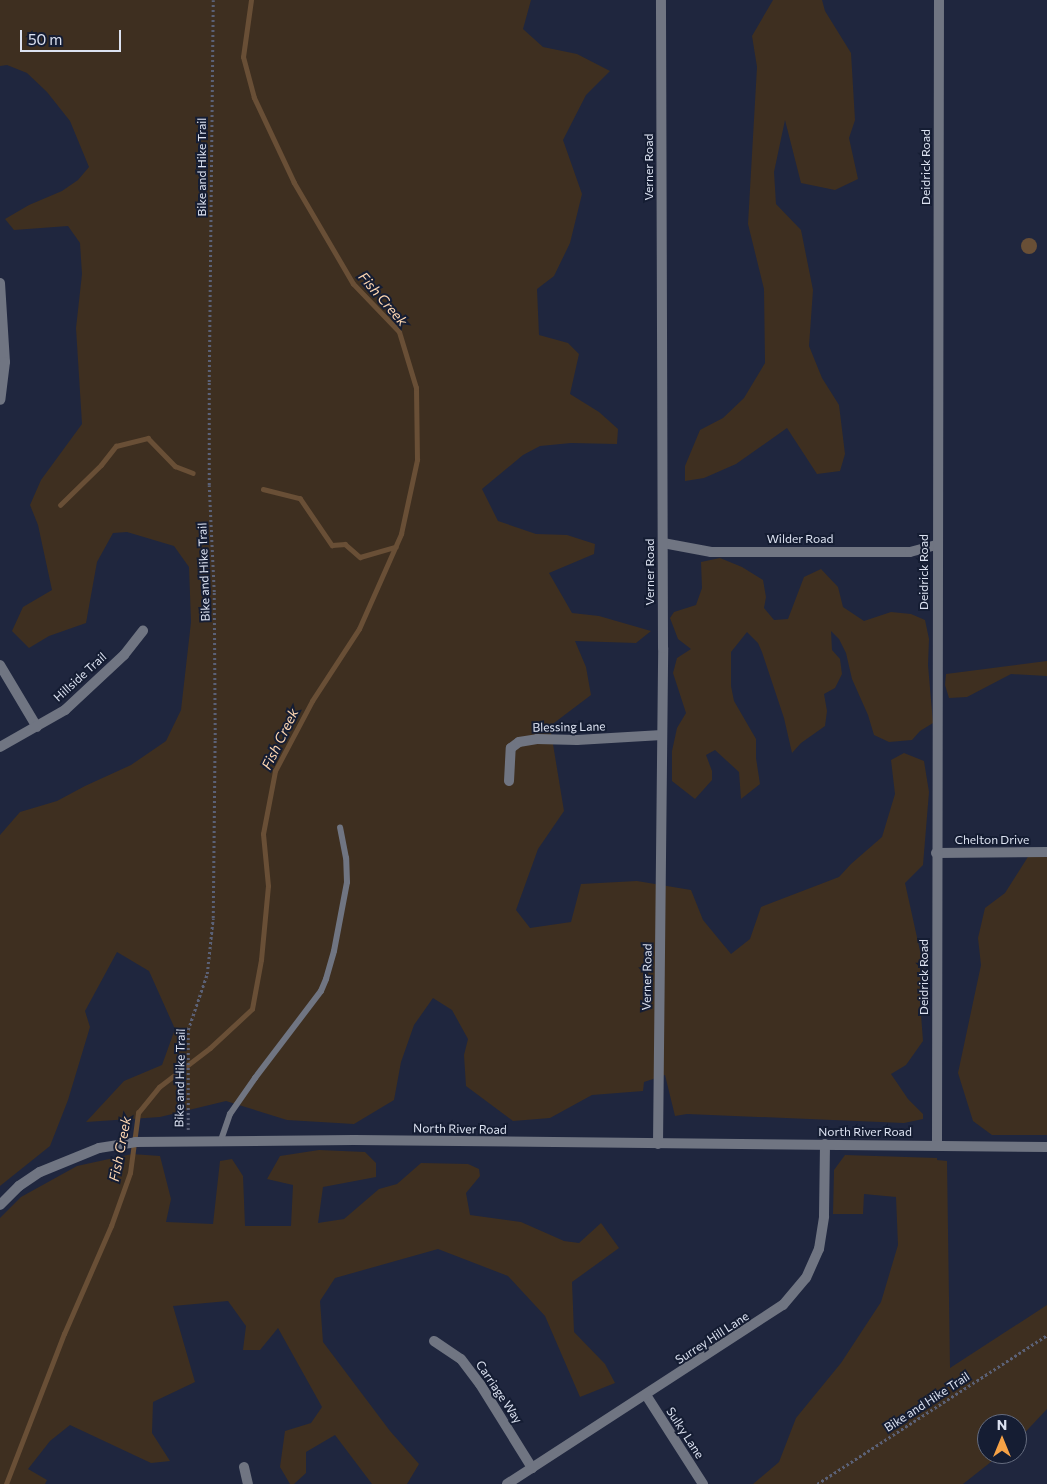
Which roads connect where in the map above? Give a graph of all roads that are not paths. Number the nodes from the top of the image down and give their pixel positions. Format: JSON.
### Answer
{"nodes":[{"id":1,"x":661,"y":0,"type":"edge"},
{"id":2,"x":939,"y":0,"type":"edge"},
{"id":3,"x":0,"y":283,"type":"edge"},
{"id":4,"x":2,"y":322,"type":"edge"},
{"id":5,"x":0,"y":400,"type":"edge"},
{"id":6,"x":663,"y":544,"type":"junction"},
{"id":7,"x":937,"y":546,"type":"junction"},
{"id":8,"x":143,"y":631,"type":"dead end"},
{"id":9,"x":0,"y":665,"type":"edge"},
{"id":10,"x":37,"y":727,"type":"junction"},
{"id":11,"x":662,"y":735,"type":"junction"},
{"id":12,"x":0,"y":748,"type":"edge"},
{"id":13,"x":509,"y":781,"type":"dead end"},
{"id":14,"x":340,"y":828,"type":"dead end"},
{"id":15,"x":936,"y":852,"type":"junction"},
{"id":16,"x":1047,"y":852,"type":"edge"},
{"id":17,"x":221,"y":1140,"type":"junction"},
{"id":18,"x":658,"y":1144,"type":"junction"},
{"id":19,"x":825,"y":1144,"type":"junction"},
{"id":20,"x":937,"y":1144,"type":"junction"},
{"id":21,"x":1047,"y":1147,"type":"edge"},
{"id":22,"x":0,"y":1205,"type":"edge"},
{"id":23,"x":434,"y":1341,"type":"dead end"},
{"id":24,"x":646,"y":1395,"type":"junction"},
{"id":25,"x":244,"y":1467,"type":"dead end"},
{"id":26,"x":532,"y":1468,"type":"junction"},
{"id":27,"x":248,"y":1484,"type":"edge"},
{"id":28,"x":507,"y":1484,"type":"edge"},
{"id":29,"x":703,"y":1484,"type":"edge"}],
"edges":[{"from":1,"to":6,"type":"street","name":"Verner Road"},
{"from":2,"to":7,"type":"street","name":"Deidrick Road"},
{"from":3,"to":4,"type":"street"},
{"from":4,"to":5,"type":"street"},
{"from":6,"to":7,"type":"street","name":"Wilder Road"},
{"from":6,"to":11,"type":"street","name":"Verner Road"},
{"from":7,"to":15,"type":"street","name":"Deidrick Road"},
{"from":8,"to":10,"type":"street","name":"Hillside Trail"},
{"from":9,"to":10,"type":"street"},
{"from":10,"to":12,"type":"street","name":"Hillside Trail"},
{"from":11,"to":13,"type":"street","name":"Blessing Lane"},
{"from":11,"to":18,"type":"street","name":"Verner Road"},
{"from":14,"to":17,"type":"lane"},
{"from":15,"to":16,"type":"street","name":"Chelton Drive"},
{"from":15,"to":20,"type":"street","name":"Deidrick Road"},
{"from":17,"to":18,"type":"street","name":"North River Road"},
{"from":17,"to":22,"type":"street","name":"North River Road"},
{"from":18,"to":19,"type":"street","name":"North River Road"},
{"from":19,"to":20,"type":"street","name":"North River Road"},
{"from":19,"to":24,"type":"street","name":"Surrey Hill Lane"},
{"from":20,"to":21,"type":"street","name":"North River Road"},
{"from":23,"to":26,"type":"street","name":"Carriage Way"},
{"from":24,"to":26,"type":"street","name":"Surrey Hill Lane"},
{"from":24,"to":29,"type":"street","name":"Sulky Lane"},
{"from":25,"to":27,"type":"street"},
{"from":26,"to":28,"type":"street","name":"Surrey Hill Lane"}]}
